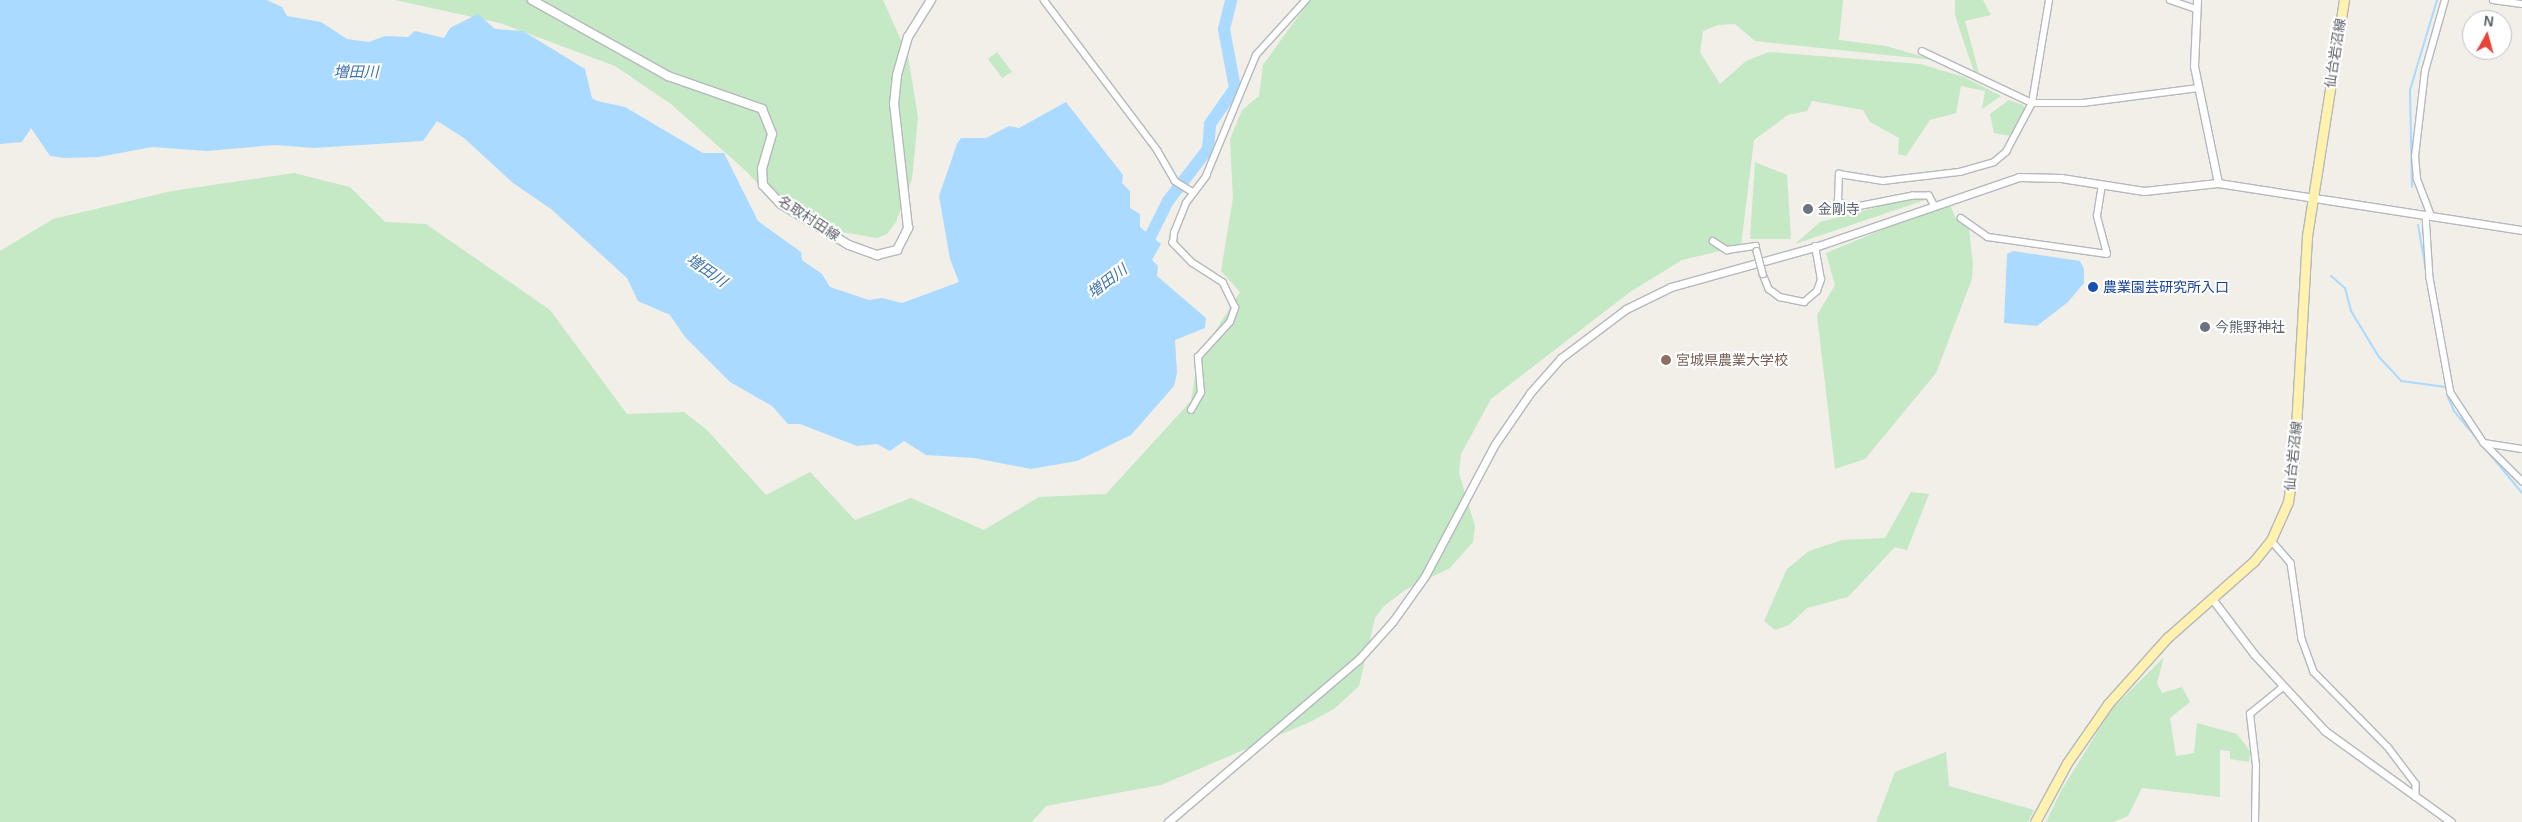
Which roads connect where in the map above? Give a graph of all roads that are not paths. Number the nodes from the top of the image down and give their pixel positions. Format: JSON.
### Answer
{"nodes":[{"id":1,"x":532,"y":0,"type":"edge"},
{"id":2,"x":931,"y":0,"type":"edge"},
{"id":3,"x":1044,"y":0,"type":"edge"},
{"id":4,"x":1306,"y":0,"type":"edge"},
{"id":5,"x":2049,"y":0,"type":"edge"},
{"id":6,"x":2170,"y":0,"type":"edge"},
{"id":7,"x":2198,"y":0,"type":"edge"},
{"id":8,"x":2344,"y":0,"type":"edge"},
{"id":9,"x":2445,"y":0,"type":"edge"},
{"id":10,"x":2493,"y":0,"type":"edge"},
{"id":11,"x":2522,"y":4,"type":"edge"},
{"id":12,"x":2196,"y":9,"type":"junction"},
{"id":13,"x":1922,"y":51,"type":"dead end"},
{"id":14,"x":2198,"y":88,"type":"junction"},
{"id":15,"x":2032,"y":103,"type":"junction"},
{"id":16,"x":2218,"y":183,"type":"junction"},
{"id":17,"x":2102,"y":185,"type":"junction"},
{"id":18,"x":1194,"y":193,"type":"junction"},
{"id":19,"x":2312,"y":197,"type":"junction"},
{"id":20,"x":1933,"y":204,"type":"junction"},
{"id":21,"x":2428,"y":215,"type":"junction"},
{"id":22,"x":1961,"y":218,"type":"dead end"},
{"id":23,"x":2522,"y":230,"type":"edge"},
{"id":24,"x":1713,"y":241,"type":"dead end"},
{"id":25,"x":1815,"y":247,"type":"junction"},
{"id":26,"x":1191,"y":410,"type":"dead end"},
{"id":27,"x":2484,"y":443,"type":"junction"},
{"id":28,"x":2522,"y":449,"type":"edge"},
{"id":29,"x":2522,"y":480,"type":"edge"},
{"id":30,"x":2270,"y":540,"type":"junction"},
{"id":31,"x":2213,"y":600,"type":"junction"},
{"id":32,"x":2283,"y":687,"type":"junction"},
{"id":33,"x":2416,"y":797,"type":"junction"},
{"id":34,"x":1168,"y":822,"type":"edge"},
{"id":35,"x":2035,"y":822,"type":"edge"},
{"id":36,"x":2255,"y":822,"type":"edge"},
{"id":37,"x":2451,"y":822,"type":"edge"}],
"edges":[{"from":1,"to":2,"type":"main road","name":"名取村田線"},
{"from":3,"to":18,"type":"street"},
{"from":4,"to":18,"type":"street"},
{"from":5,"to":15,"type":"street"},
{"from":6,"to":12,"type":"street"},
{"from":7,"to":12,"type":"street"},
{"from":8,"to":19,"type":"main road","name":"仙台岩沼線"},
{"from":9,"to":21,"type":"street"},
{"from":10,"to":11,"type":"street"},
{"from":12,"to":14,"type":"street"},
{"from":13,"to":15,"type":"street"},
{"from":14,"to":15,"type":"street"},
{"from":14,"to":16,"type":"street"},
{"from":15,"to":20,"type":"street"},
{"from":16,"to":17,"type":"street"},
{"from":16,"to":19,"type":"street"},
{"from":17,"to":20,"type":"street"},
{"from":17,"to":22,"type":"street"},
{"from":18,"to":26,"type":"street"},
{"from":19,"to":21,"type":"street"},
{"from":19,"to":30,"type":"main road","name":"仙台岩沼線"},
{"from":20,"to":25,"type":"street"},
{"from":21,"to":23,"type":"street"},
{"from":21,"to":27,"type":"street"},
{"from":24,"to":25,"type":"street","bridge":true},
{"from":25,"to":34,"type":"street"},
{"from":27,"to":28,"type":"street"},
{"from":27,"to":29,"type":"street"},
{"from":30,"to":31,"type":"main road","name":"仙台岩沼線"},
{"from":30,"to":33,"type":"street"},
{"from":31,"to":32,"type":"street"},
{"from":31,"to":35,"type":"main road","name":"仙台岩沼線"},
{"from":32,"to":33,"type":"street"},
{"from":32,"to":36,"type":"street"},
{"from":33,"to":37,"type":"street"}]}
